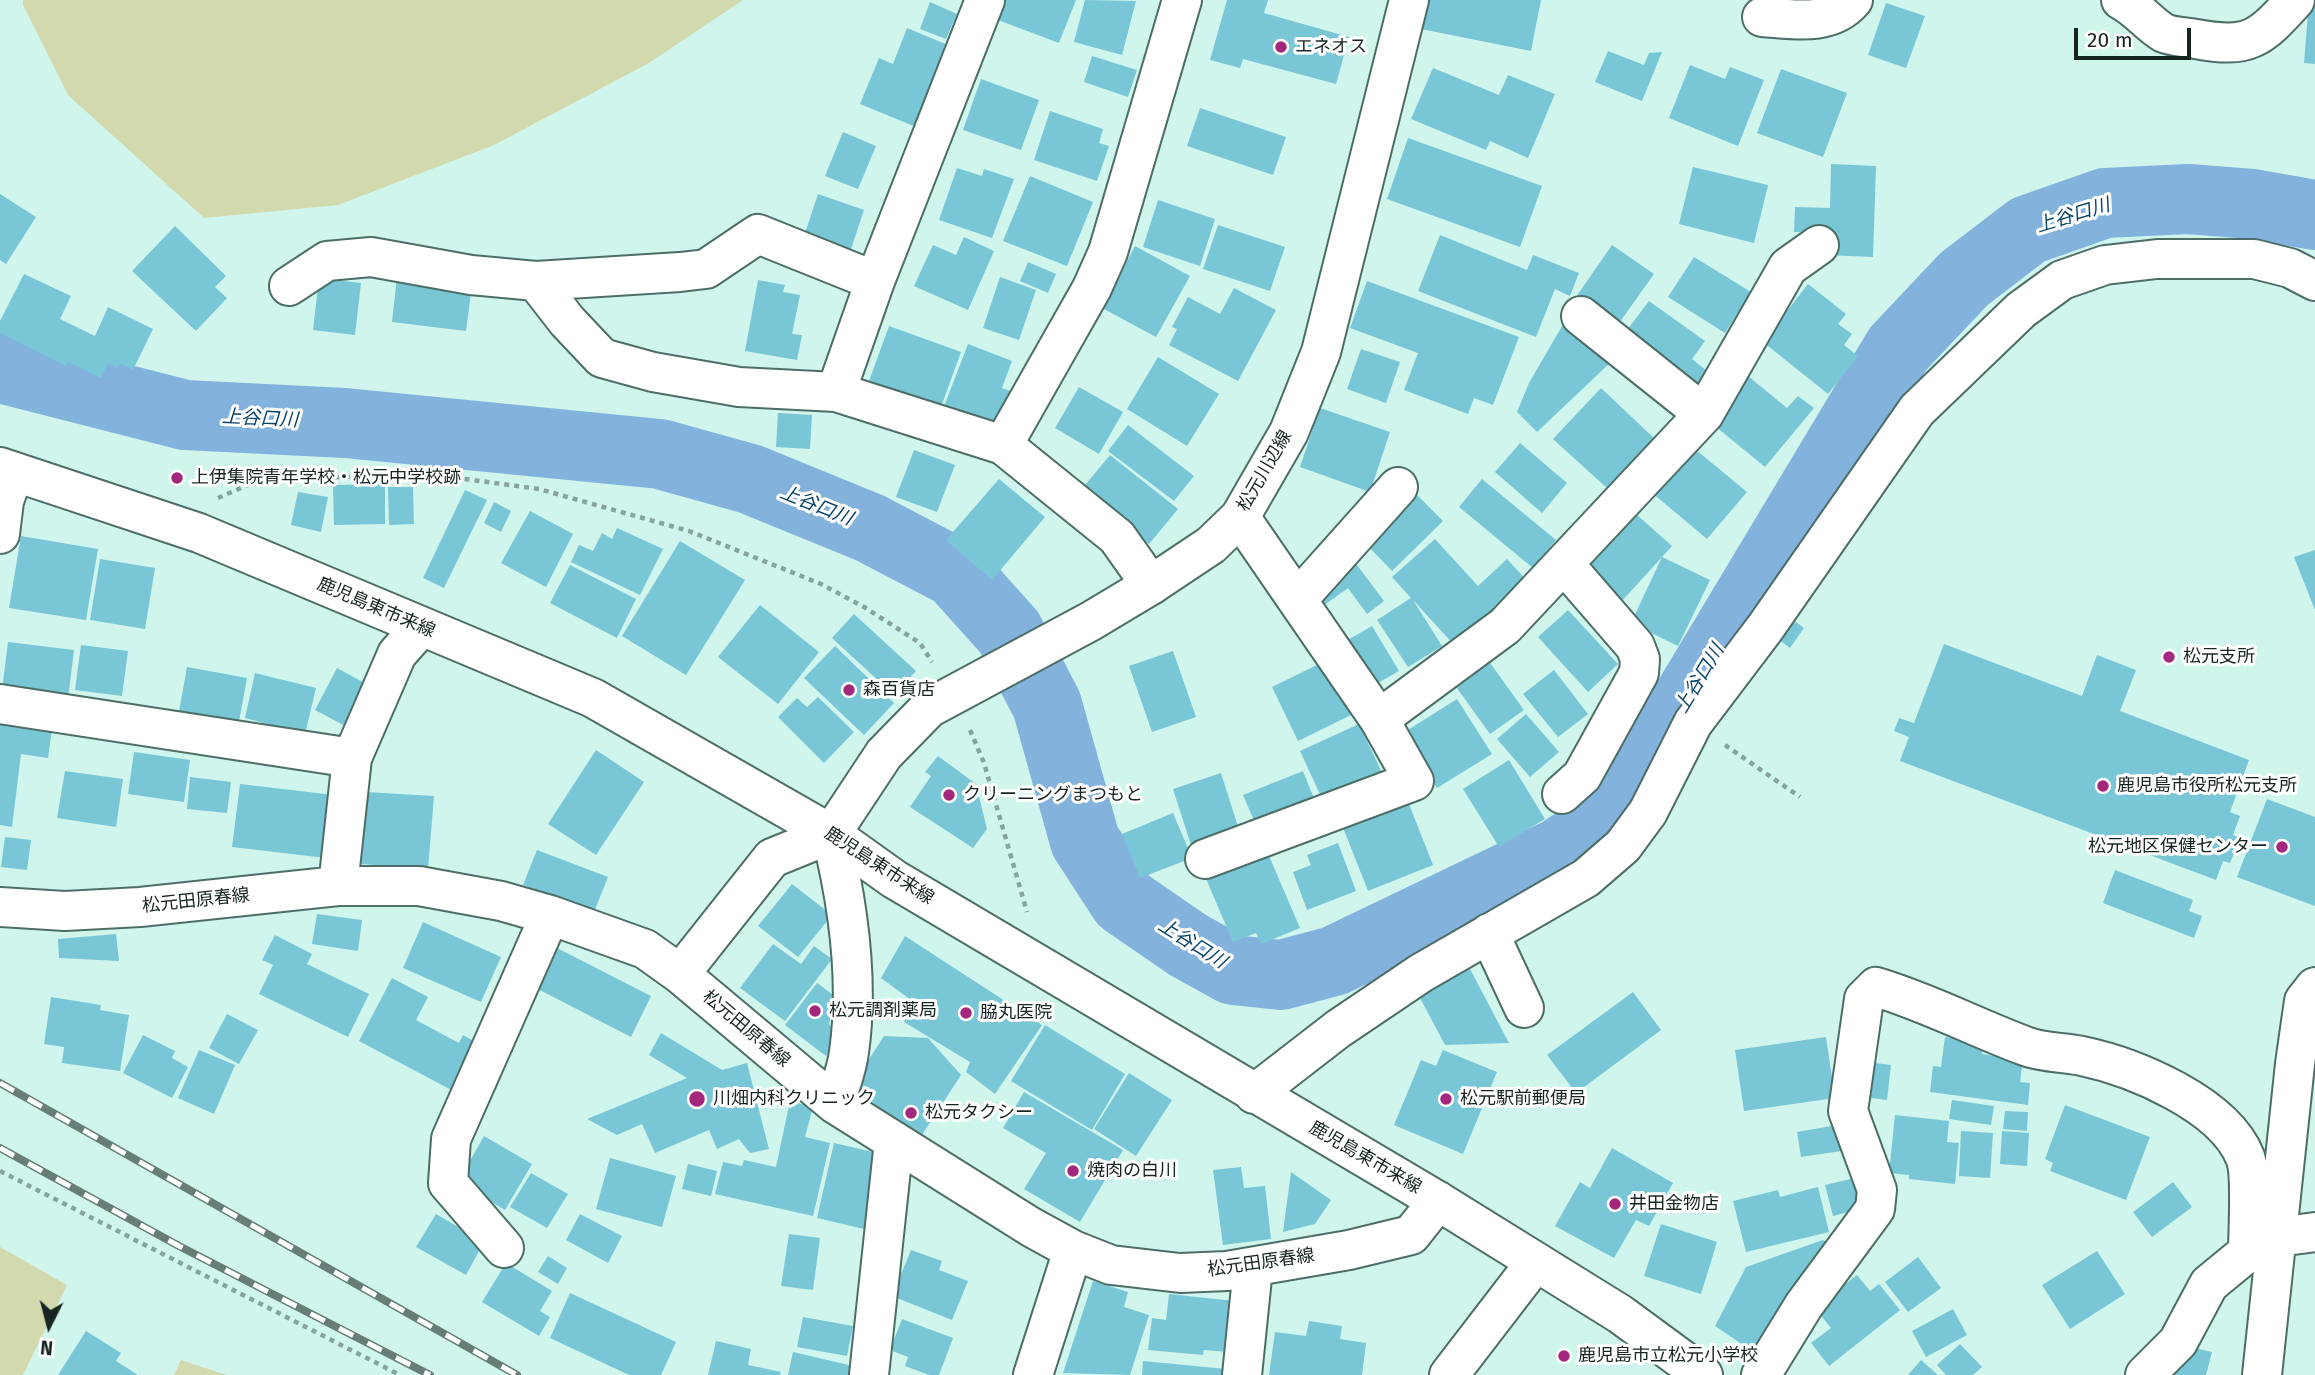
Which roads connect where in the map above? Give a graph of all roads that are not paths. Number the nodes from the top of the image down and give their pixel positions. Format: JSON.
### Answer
{"nodes":[{"id":1,"x":985,"y":0,"type":"edge"},
{"id":2,"x":1181,"y":0,"type":"edge"},
{"id":3,"x":1409,"y":0,"type":"edge"},
{"id":4,"x":1853,"y":0,"type":"edge"},
{"id":5,"x":2121,"y":0,"type":"edge"},
{"id":6,"x":2295,"y":0,"type":"edge"},
{"id":7,"x":1762,"y":18,"type":"dead end"},
{"id":8,"x":1819,"y":245,"type":"dead end"},
{"id":9,"x":536,"y":281,"type":"junction"},
{"id":10,"x":875,"y":281,"type":"junction"},
{"id":11,"x":2315,"y":281,"type":"edge"},
{"id":12,"x":289,"y":286,"type":"dead end"},
{"id":13,"x":1581,"y":316,"type":"dead end"},
{"id":14,"x":836,"y":393,"type":"junction"},
{"id":15,"x":1704,"y":414,"type":"junction"},
{"id":16,"x":1003,"y":445,"type":"junction"},
{"id":17,"x":7,"y":470,"type":"edge"},
{"id":18,"x":1398,"y":487,"type":"dead end"},
{"id":19,"x":1240,"y":517,"type":"junction"},
{"id":20,"x":0,"y":534,"type":"edge"},
{"id":21,"x":1564,"y":564,"type":"junction"},
{"id":22,"x":1151,"y":585,"type":"junction"},
{"id":23,"x":1297,"y":600,"type":"junction"},
{"id":24,"x":421,"y":627,"type":"junction"},
{"id":25,"x":0,"y":704,"type":"edge"},
{"id":26,"x":1379,"y":719,"type":"junction"},
{"id":27,"x":352,"y":758,"type":"junction"},
{"id":28,"x":1562,"y":794,"type":"dead end"},
{"id":29,"x":831,"y":834,"type":"junction"},
{"id":30,"x":1205,"y":859,"type":"dead end"},
{"id":31,"x":338,"y":886,"type":"junction"},
{"id":32,"x":0,"y":907,"type":"edge"},
{"id":33,"x":550,"y":915,"type":"junction"},
{"id":34,"x":1489,"y":933,"type":"junction"},
{"id":35,"x":680,"y":974,"type":"junction"},
{"id":36,"x":2315,"y":987,"type":"edge"},
{"id":37,"x":1524,"y":1008,"type":"dead end"},
{"id":38,"x":2305,"y":1066,"type":"edge"},
{"id":39,"x":1254,"y":1094,"type":"junction"},
{"id":40,"x":835,"y":1104,"type":"junction"},
{"id":41,"x":894,"y":1141,"type":"junction"},
{"id":42,"x":1438,"y":1201,"type":"junction"},
{"id":43,"x":2315,"y":1232,"type":"edge"},
{"id":44,"x":2263,"y":1245,"type":"junction"},
{"id":45,"x":504,"y":1248,"type":"dead end"},
{"id":46,"x":1073,"y":1250,"type":"junction"},
{"id":47,"x":1535,"y":1263,"type":"junction"},
{"id":48,"x":1253,"y":1268,"type":"junction"},
{"id":49,"x":869,"y":1375,"type":"edge"},
{"id":50,"x":1033,"y":1375,"type":"edge"},
{"id":51,"x":1242,"y":1375,"type":"edge"},
{"id":52,"x":1449,"y":1375,"type":"edge"},
{"id":53,"x":1703,"y":1375,"type":"edge"},
{"id":54,"x":1761,"y":1375,"type":"edge"},
{"id":55,"x":2145,"y":1375,"type":"edge"},
{"id":56,"x":2262,"y":1375,"type":"edge"}],
"edges":[{"from":1,"to":10,"type":"street"},
{"from":2,"to":16,"type":"street"},
{"from":3,"to":19,"type":"street","name":"松元川辺線"},
{"from":4,"to":7,"type":"street"},
{"from":5,"to":6,"type":"street"},
{"from":8,"to":15,"type":"street"},
{"from":9,"to":10,"type":"street"},
{"from":9,"to":12,"type":"street"},
{"from":9,"to":14,"type":"street"},
{"from":10,"to":14,"type":"street"},
{"from":11,"to":34,"type":"street"},
{"from":13,"to":15,"type":"street"},
{"from":14,"to":16,"type":"street"},
{"from":15,"to":21,"type":"street"},
{"from":16,"to":22,"type":"street"},
{"from":17,"to":20,"type":"street"},
{"from":17,"to":24,"type":"street","name":"鹿児島東市来線"},
{"from":18,"to":23,"type":"street"},
{"from":19,"to":22,"type":"street","name":"松元川辺線"},
{"from":19,"to":23,"type":"street"},
{"from":21,"to":26,"type":"street"},
{"from":21,"to":28,"type":"street"},
{"from":22,"to":29,"type":"street","name":"松元川辺線"},
{"from":23,"to":26,"type":"street"},
{"from":24,"to":27,"type":"street"},
{"from":24,"to":29,"type":"street","name":"鹿児島東市来線"},
{"from":25,"to":27,"type":"street"},
{"from":26,"to":30,"type":"street"},
{"from":27,"to":31,"type":"street"},
{"from":29,"to":35,"type":"street"},
{"from":29,"to":39,"type":"street","name":"鹿児島東市来線"},
{"from":29,"to":40,"type":"street"},
{"from":31,"to":32,"type":"street","name":"松元田原春線"},
{"from":31,"to":33,"type":"street","name":"松元田原春線"},
{"from":33,"to":35,"type":"street","name":"松元田原春線"},
{"from":33,"to":45,"type":"street"},
{"from":34,"to":37,"type":"street"},
{"from":34,"to":39,"type":"street"},
{"from":35,"to":40,"type":"street","name":"松元田原春線"},
{"from":36,"to":38,"type":"street"},
{"from":38,"to":44,"type":"street"},
{"from":39,"to":42,"type":"street","name":"鹿児島東市来線"},
{"from":40,"to":41,"type":"street","name":"松元田原春線"},
{"from":41,"to":46,"type":"street","name":"松元田原春線"},
{"from":41,"to":49,"type":"street"},
{"from":42,"to":47,"type":"street","name":"鹿児島東市来線"},
{"from":42,"to":48,"type":"street","name":"松元田原春線"},
{"from":43,"to":44,"type":"street"},
{"from":44,"to":54,"type":"street"},
{"from":44,"to":55,"type":"street"},
{"from":44,"to":56,"type":"street"},
{"from":46,"to":48,"type":"street","name":"松元田原春線"},
{"from":46,"to":50,"type":"street"},
{"from":47,"to":52,"type":"street"},
{"from":47,"to":53,"type":"street","name":"鹿児島東市来線"},
{"from":48,"to":51,"type":"street"}]}
